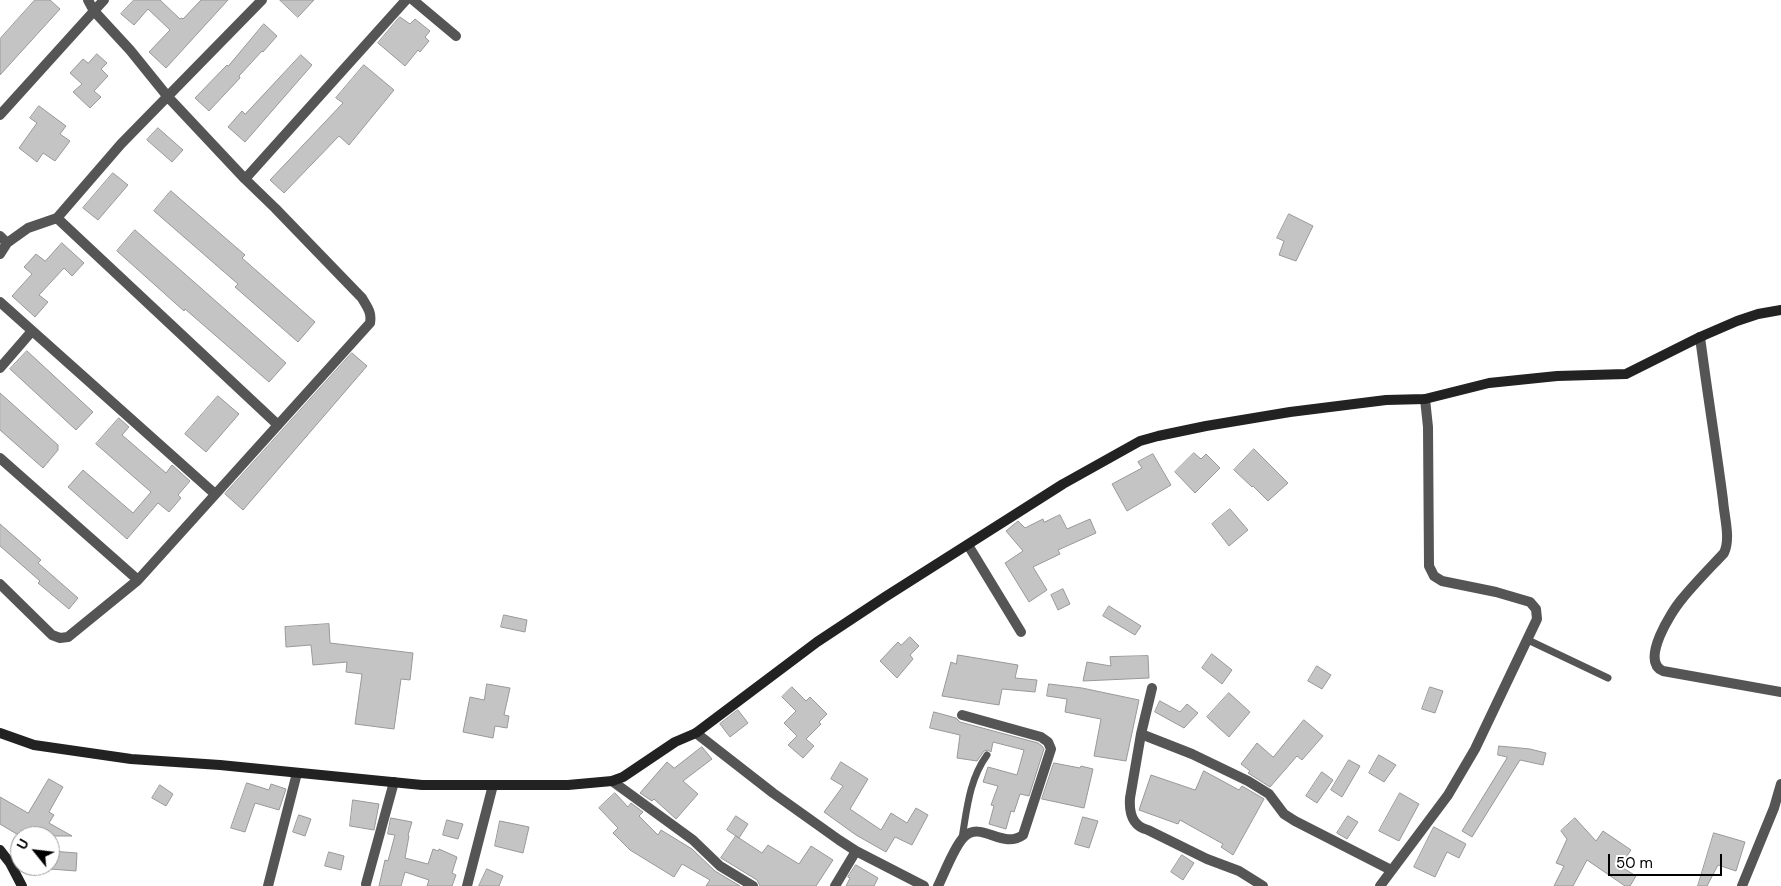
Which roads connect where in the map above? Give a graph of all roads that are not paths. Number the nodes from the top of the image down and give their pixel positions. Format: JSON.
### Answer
{"nodes":[{"id":1,"x":88,"y":0,"type":"edge"},
{"id":2,"x":104,"y":0,"type":"edge"},
{"id":3,"x":262,"y":0,"type":"edge"},
{"id":4,"x":406,"y":0,"type":"edge"},
{"id":5,"x":413,"y":0,"type":"edge"},
{"id":6,"x":94,"y":11,"type":"junction"},
{"id":7,"x":456,"y":36,"type":"dead end"},
{"id":8,"x":168,"y":97,"type":"junction"},
{"id":9,"x":0,"y":115,"type":"edge"},
{"id":10,"x":245,"y":180,"type":"junction"},
{"id":11,"x":57,"y":218,"type":"junction"},
{"id":12,"x":4,"y":240,"type":"edge"},
{"id":13,"x":0,"y":254,"type":"edge"},
{"id":14,"x":0,"y":302,"type":"edge"},
{"id":15,"x":1781,"y":310,"type":"edge"},
{"id":16,"x":32,"y":331,"type":"junction"},
{"id":17,"x":1700,"y":337,"type":"junction"},
{"id":18,"x":0,"y":368,"type":"edge"},
{"id":19,"x":1425,"y":399,"type":"junction"},
{"id":20,"x":278,"y":425,"type":"junction"},
{"id":21,"x":0,"y":458,"type":"edge"},
{"id":22,"x":215,"y":494,"type":"junction"},
{"id":23,"x":968,"y":545,"type":"junction"},
{"id":24,"x":138,"y":580,"type":"junction"},
{"id":25,"x":0,"y":584,"type":"edge"},
{"id":26,"x":1022,"y":632,"type":"dead end"},
{"id":27,"x":1528,"y":640,"type":"junction"},
{"id":28,"x":1608,"y":678,"type":"dead end"},
{"id":29,"x":1152,"y":688,"type":"dead end"},
{"id":30,"x":1781,"y":692,"type":"edge"},
{"id":31,"x":962,"y":716,"type":"dead end"},
{"id":32,"x":0,"y":734,"type":"edge"},
{"id":33,"x":696,"y":734,"type":"junction"},
{"id":34,"x":1141,"y":734,"type":"junction"},
{"id":35,"x":987,"y":755,"type":"dead end"},
{"id":36,"x":297,"y":773,"type":"junction"},
{"id":37,"x":612,"y":781,"type":"junction"},
{"id":38,"x":394,"y":782,"type":"junction"},
{"id":39,"x":1781,"y":784,"type":"edge"},
{"id":40,"x":493,"y":785,"type":"junction"},
{"id":41,"x":962,"y":838,"type":"junction"},
{"id":42,"x":0,"y":850,"type":"edge"},
{"id":43,"x":856,"y":851,"type":"junction"},
{"id":44,"x":1391,"y":870,"type":"junction"},
{"id":45,"x":366,"y":884,"type":"dead end"},
{"id":46,"x":22,"y":886,"type":"edge"},
{"id":47,"x":268,"y":886,"type":"edge"},
{"id":48,"x":467,"y":886,"type":"edge"},
{"id":49,"x":753,"y":886,"type":"edge"},
{"id":50,"x":835,"y":886,"type":"edge"},
{"id":51,"x":924,"y":886,"type":"edge"},
{"id":52,"x":938,"y":886,"type":"edge"},
{"id":53,"x":1263,"y":886,"type":"edge"},
{"id":54,"x":1382,"y":886,"type":"edge"},
{"id":55,"x":1742,"y":886,"type":"edge"}],
"edges":[{"from":1,"to":6,"type":"street"},
{"from":2,"to":6,"type":"street"},
{"from":3,"to":8,"type":"street"},
{"from":4,"to":10,"type":"street"},
{"from":5,"to":7,"type":"street"},
{"from":6,"to":8,"type":"street"},
{"from":6,"to":9,"type":"street"},
{"from":8,"to":10,"type":"street"},
{"from":8,"to":11,"type":"street"},
{"from":10,"to":20,"type":"street"},
{"from":11,"to":12,"type":"street"},
{"from":11,"to":20,"type":"street"},
{"from":12,"to":13,"type":"street"},
{"from":14,"to":16,"type":"street"},
{"from":15,"to":17,"type":"street"},
{"from":16,"to":18,"type":"street"},
{"from":16,"to":22,"type":"street"},
{"from":17,"to":19,"type":"street"},
{"from":17,"to":30,"type":"street"},
{"from":19,"to":23,"type":"street"},
{"from":19,"to":27,"type":"street"},
{"from":20,"to":22,"type":"street"},
{"from":21,"to":24,"type":"street"},
{"from":22,"to":24,"type":"street"},
{"from":23,"to":26,"type":"street"},
{"from":23,"to":33,"type":"street"},
{"from":24,"to":25,"type":"street"},
{"from":27,"to":28,"type":"lane"},
{"from":27,"to":44,"type":"street"},
{"from":29,"to":34,"type":"street"},
{"from":31,"to":41,"type":"street"},
{"from":32,"to":36,"type":"street"},
{"from":33,"to":37,"type":"street"},
{"from":33,"to":43,"type":"street"},
{"from":34,"to":44,"type":"street"},
{"from":34,"to":53,"type":"street"},
{"from":35,"to":41,"type":"lane"},
{"from":36,"to":38,"type":"street"},
{"from":36,"to":47,"type":"street"},
{"from":37,"to":40,"type":"street"},
{"from":37,"to":49,"type":"street"},
{"from":38,"to":40,"type":"street"},
{"from":38,"to":45,"type":"street"},
{"from":39,"to":55,"type":"street"},
{"from":40,"to":48,"type":"street"},
{"from":41,"to":52,"type":"street"},
{"from":42,"to":46,"type":"street"},
{"from":43,"to":50,"type":"street"},
{"from":43,"to":51,"type":"street"},
{"from":44,"to":54,"type":"street"}]}
